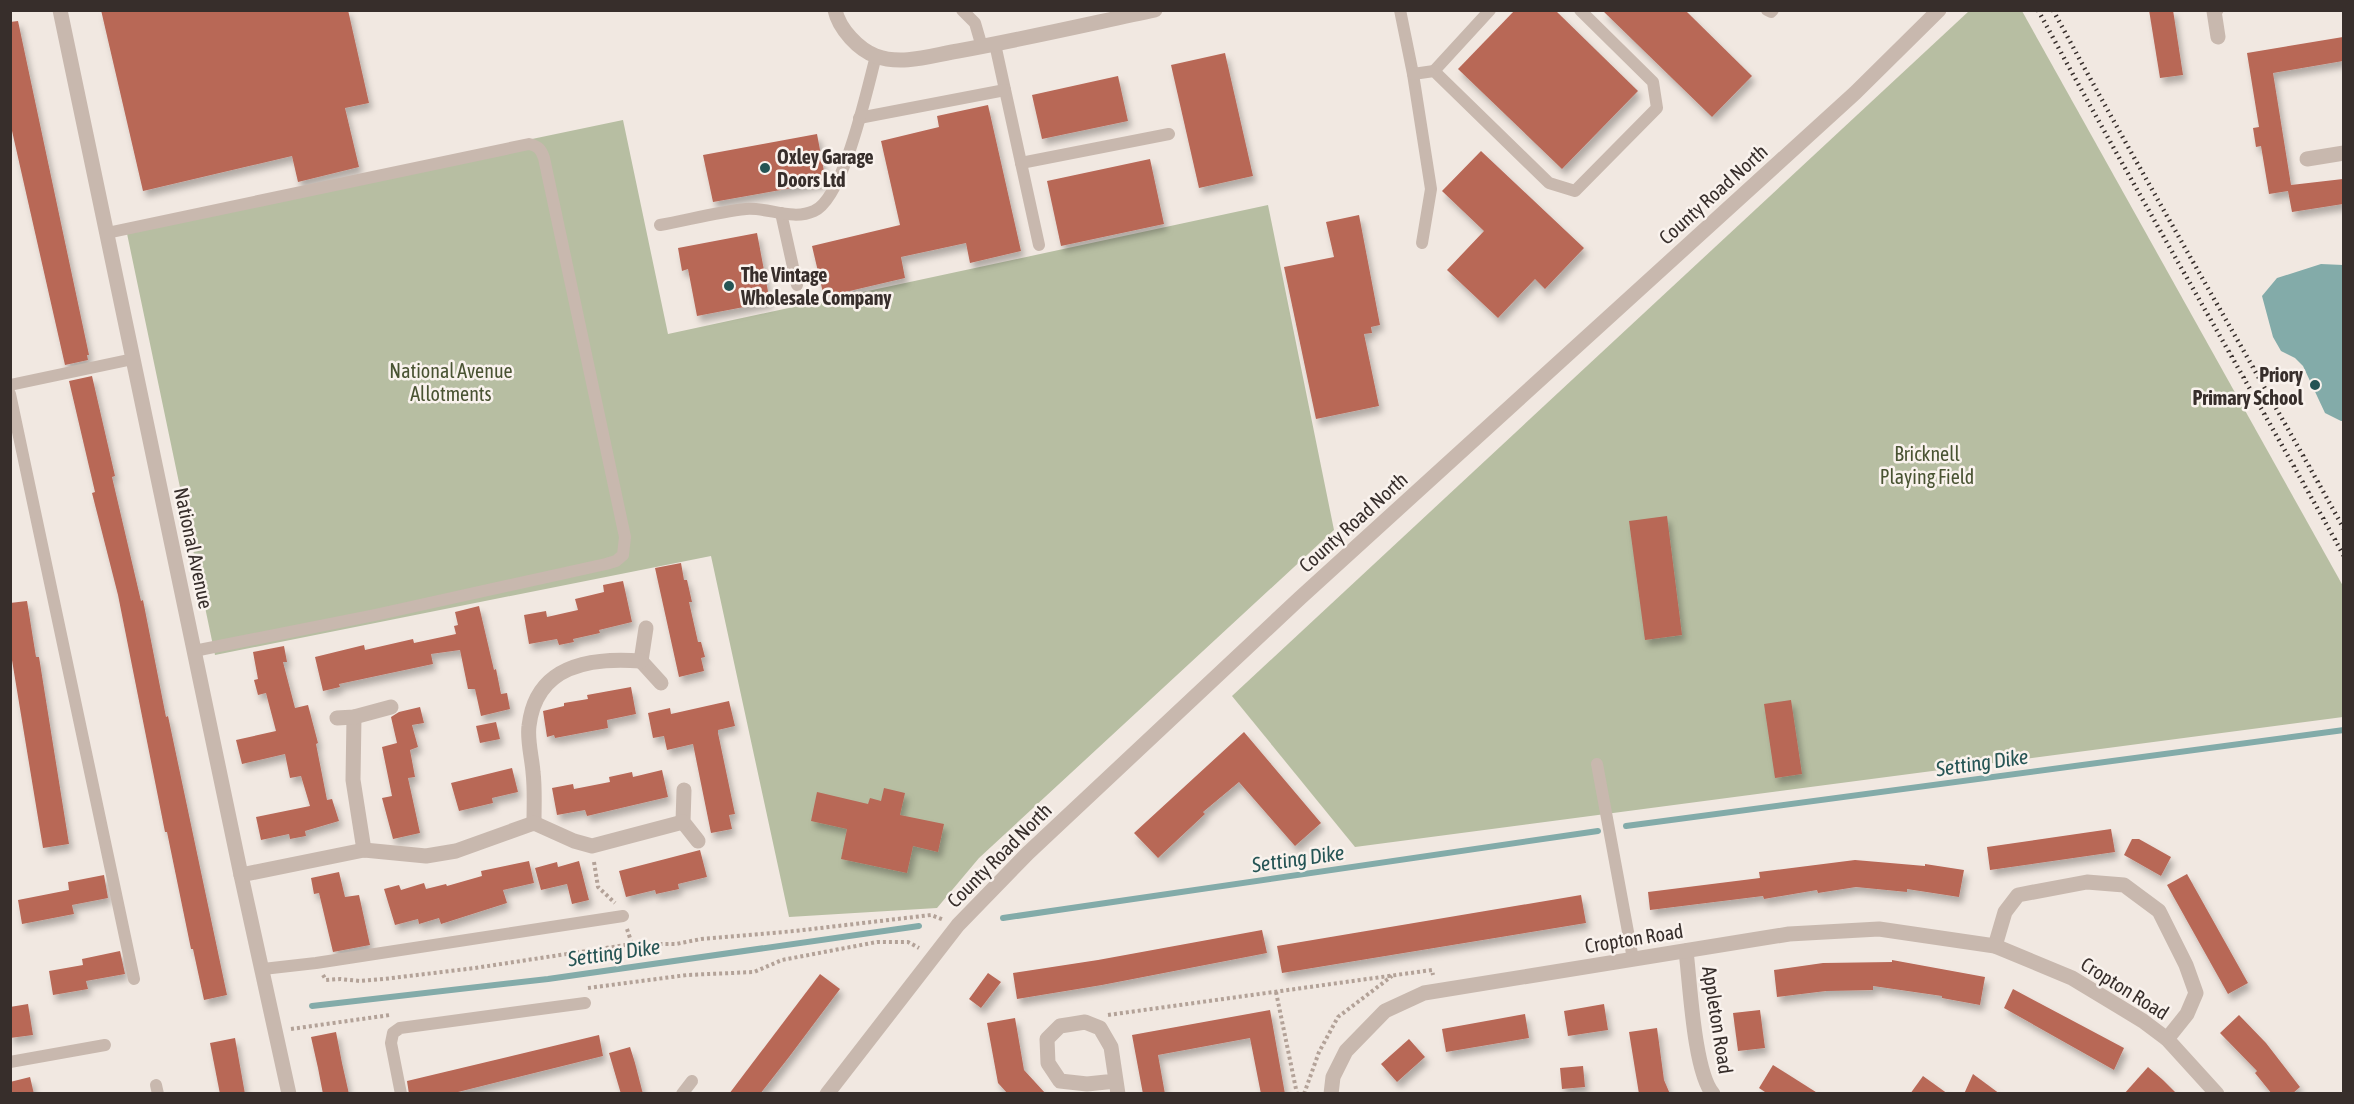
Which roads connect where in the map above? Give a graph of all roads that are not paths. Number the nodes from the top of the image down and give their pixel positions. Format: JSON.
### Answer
{"nodes":[{"id":1,"x":60,"y":10,"type":"edge"},
{"id":2,"x":835,"y":10,"type":"edge"},
{"id":3,"x":962,"y":10,"type":"edge"},
{"id":4,"x":1400,"y":10,"type":"edge"},
{"id":5,"x":1490,"y":10,"type":"edge"},
{"id":6,"x":1580,"y":10,"type":"edge"},
{"id":7,"x":1767,"y":10,"type":"edge"},
{"id":8,"x":1773,"y":10,"type":"edge"},
{"id":9,"x":1939,"y":10,"type":"edge"},
{"id":10,"x":2216,"y":10,"type":"edge"},
{"id":11,"x":1153,"y":11,"type":"edge"},
{"id":12,"x":1107,"y":15,"type":"edge"},
{"id":13,"x":2218,"y":37,"type":"dead end"},
{"id":14,"x":989,"y":46,"type":"junction"},
{"id":15,"x":876,"y":56,"type":"junction"},
{"id":16,"x":1434,"y":72,"type":"junction"},
{"id":17,"x":1413,"y":74,"type":"junction"},
{"id":18,"x":1005,"y":90,"type":"junction"},
{"id":19,"x":859,"y":118,"type":"junction"},
{"id":20,"x":1169,"y":134,"type":"dead end"},
{"id":21,"x":2343,"y":153,"type":"edge"},
{"id":22,"x":2307,"y":159,"type":"dead end"},
{"id":23,"x":1021,"y":163,"type":"junction"},
{"id":24,"x":781,"y":213,"type":"junction"},
{"id":25,"x":660,"y":225,"type":"dead end"},
{"id":26,"x":106,"y":233,"type":"junction"},
{"id":27,"x":1422,"y":243,"type":"dead end"},
{"id":28,"x":1039,"y":245,"type":"dead end"},
{"id":29,"x":797,"y":285,"type":"dead end"},
{"id":30,"x":133,"y":359,"type":"junction"},
{"id":31,"x":10,"y":385,"type":"edge"},
{"id":32,"x":10,"y":394,"type":"edge"},
{"id":33,"x":646,"y":628,"type":"dead end"},
{"id":34,"x":195,"y":651,"type":"junction"},
{"id":35,"x":641,"y":661,"type":"junction"},
{"id":36,"x":662,"y":683,"type":"dead end"},
{"id":37,"x":391,"y":707,"type":"dead end"},
{"id":38,"x":354,"y":717,"type":"junction"},
{"id":39,"x":337,"y":718,"type":"dead end"},
{"id":40,"x":1597,"y":764,"type":"dead end"},
{"id":41,"x":684,"y":790,"type":"dead end"},
{"id":42,"x":683,"y":822,"type":"junction"},
{"id":43,"x":534,"y":823,"type":"junction"},
{"id":44,"x":698,"y":841,"type":"dead end"},
{"id":45,"x":364,"y":850,"type":"junction"},
{"id":46,"x":241,"y":875,"type":"junction"},
{"id":47,"x":625,"y":922,"type":"road end"},
{"id":48,"x":1995,"y":946,"type":"junction"},
{"id":49,"x":1686,"y":951,"type":"junction"},
{"id":50,"x":1633,"y":959,"type":"junction"},
{"id":51,"x":263,"y":969,"type":"junction"},
{"id":52,"x":134,"y":979,"type":"dead end"},
{"id":53,"x":585,"y":1003,"type":"dead end"},
{"id":54,"x":2167,"y":1039,"type":"junction"},
{"id":55,"x":105,"y":1045,"type":"dead end"},
{"id":56,"x":10,"y":1062,"type":"edge"},
{"id":57,"x":692,"y":1081,"type":"dead end"},
{"id":58,"x":1117,"y":1087,"type":"edge"},
{"id":59,"x":289,"y":1094,"type":"edge"},
{"id":60,"x":401,"y":1094,"type":"edge"},
{"id":61,"x":682,"y":1094,"type":"edge"},
{"id":62,"x":827,"y":1094,"type":"edge"},
{"id":63,"x":1331,"y":1094,"type":"edge"},
{"id":64,"x":1713,"y":1094,"type":"edge"},
{"id":65,"x":2217,"y":1094,"type":"edge"}],
"edges":[{"from":1,"to":26,"type":"street","name":"National Avenue"},
{"from":2,"to":15,"type":"street"},
{"from":3,"to":14,"type":"lane"},
{"from":4,"to":17,"type":"lane"},
{"from":5,"to":16,"type":"lane"},
{"from":6,"to":16,"type":"lane"},
{"from":7,"to":8,"type":"lane"},
{"from":9,"to":62,"type":"street","name":"County Road North"},
{"from":10,"to":13,"type":"street"},
{"from":11,"to":12,"type":"street"},
{"from":12,"to":14,"type":"street"},
{"from":14,"to":15,"type":"street"},
{"from":14,"to":18,"type":"lane"},
{"from":15,"to":19,"type":"lane"},
{"from":16,"to":17,"type":"lane"},
{"from":17,"to":27,"type":"lane"},
{"from":18,"to":19,"type":"lane"},
{"from":18,"to":23,"type":"lane"},
{"from":19,"to":24,"type":"lane"},
{"from":20,"to":23,"type":"lane"},
{"from":21,"to":22,"type":"street"},
{"from":23,"to":28,"type":"lane"},
{"from":24,"to":25,"type":"lane"},
{"from":24,"to":29,"type":"lane"},
{"from":26,"to":30,"type":"street","name":"National Avenue"},
{"from":26,"to":34,"type":"lane"},
{"from":30,"to":31,"type":"lane"},
{"from":30,"to":34,"type":"street","name":"National Avenue"},
{"from":32,"to":52,"type":"lane"},
{"from":33,"to":35,"type":"street"},
{"from":34,"to":46,"type":"street","name":"National Avenue"},
{"from":35,"to":36,"type":"street"},
{"from":35,"to":43,"type":"street"},
{"from":37,"to":38,"type":"street"},
{"from":38,"to":39,"type":"street"},
{"from":38,"to":45,"type":"street"},
{"from":40,"to":50,"type":"lane"},
{"from":41,"to":42,"type":"street"},
{"from":42,"to":43,"type":"street"},
{"from":42,"to":44,"type":"street"},
{"from":43,"to":45,"type":"street"},
{"from":45,"to":46,"type":"street"},
{"from":46,"to":51,"type":"street","name":"National Avenue"},
{"from":47,"to":51,"type":"lane"},
{"from":48,"to":49,"type":"street","name":"Cropton Road"},
{"from":48,"to":54,"type":"street","name":"Cropton Road"},
{"from":48,"to":54,"type":"street","name":"Cropton Road"},
{"from":49,"to":50,"type":"street","name":"Cropton Road"},
{"from":49,"to":64,"type":"street","name":"Appleton Road"},
{"from":50,"to":63,"type":"street","name":"Cropton Road"},
{"from":51,"to":59,"type":"street","name":"National Avenue"},
{"from":53,"to":60,"type":"lane"},
{"from":54,"to":65,"type":"street","name":"Cropton Road"},
{"from":55,"to":56,"type":"lane"},
{"from":57,"to":61,"type":"lane"},
{"from":58,"to":58,"type":"street"}]}
